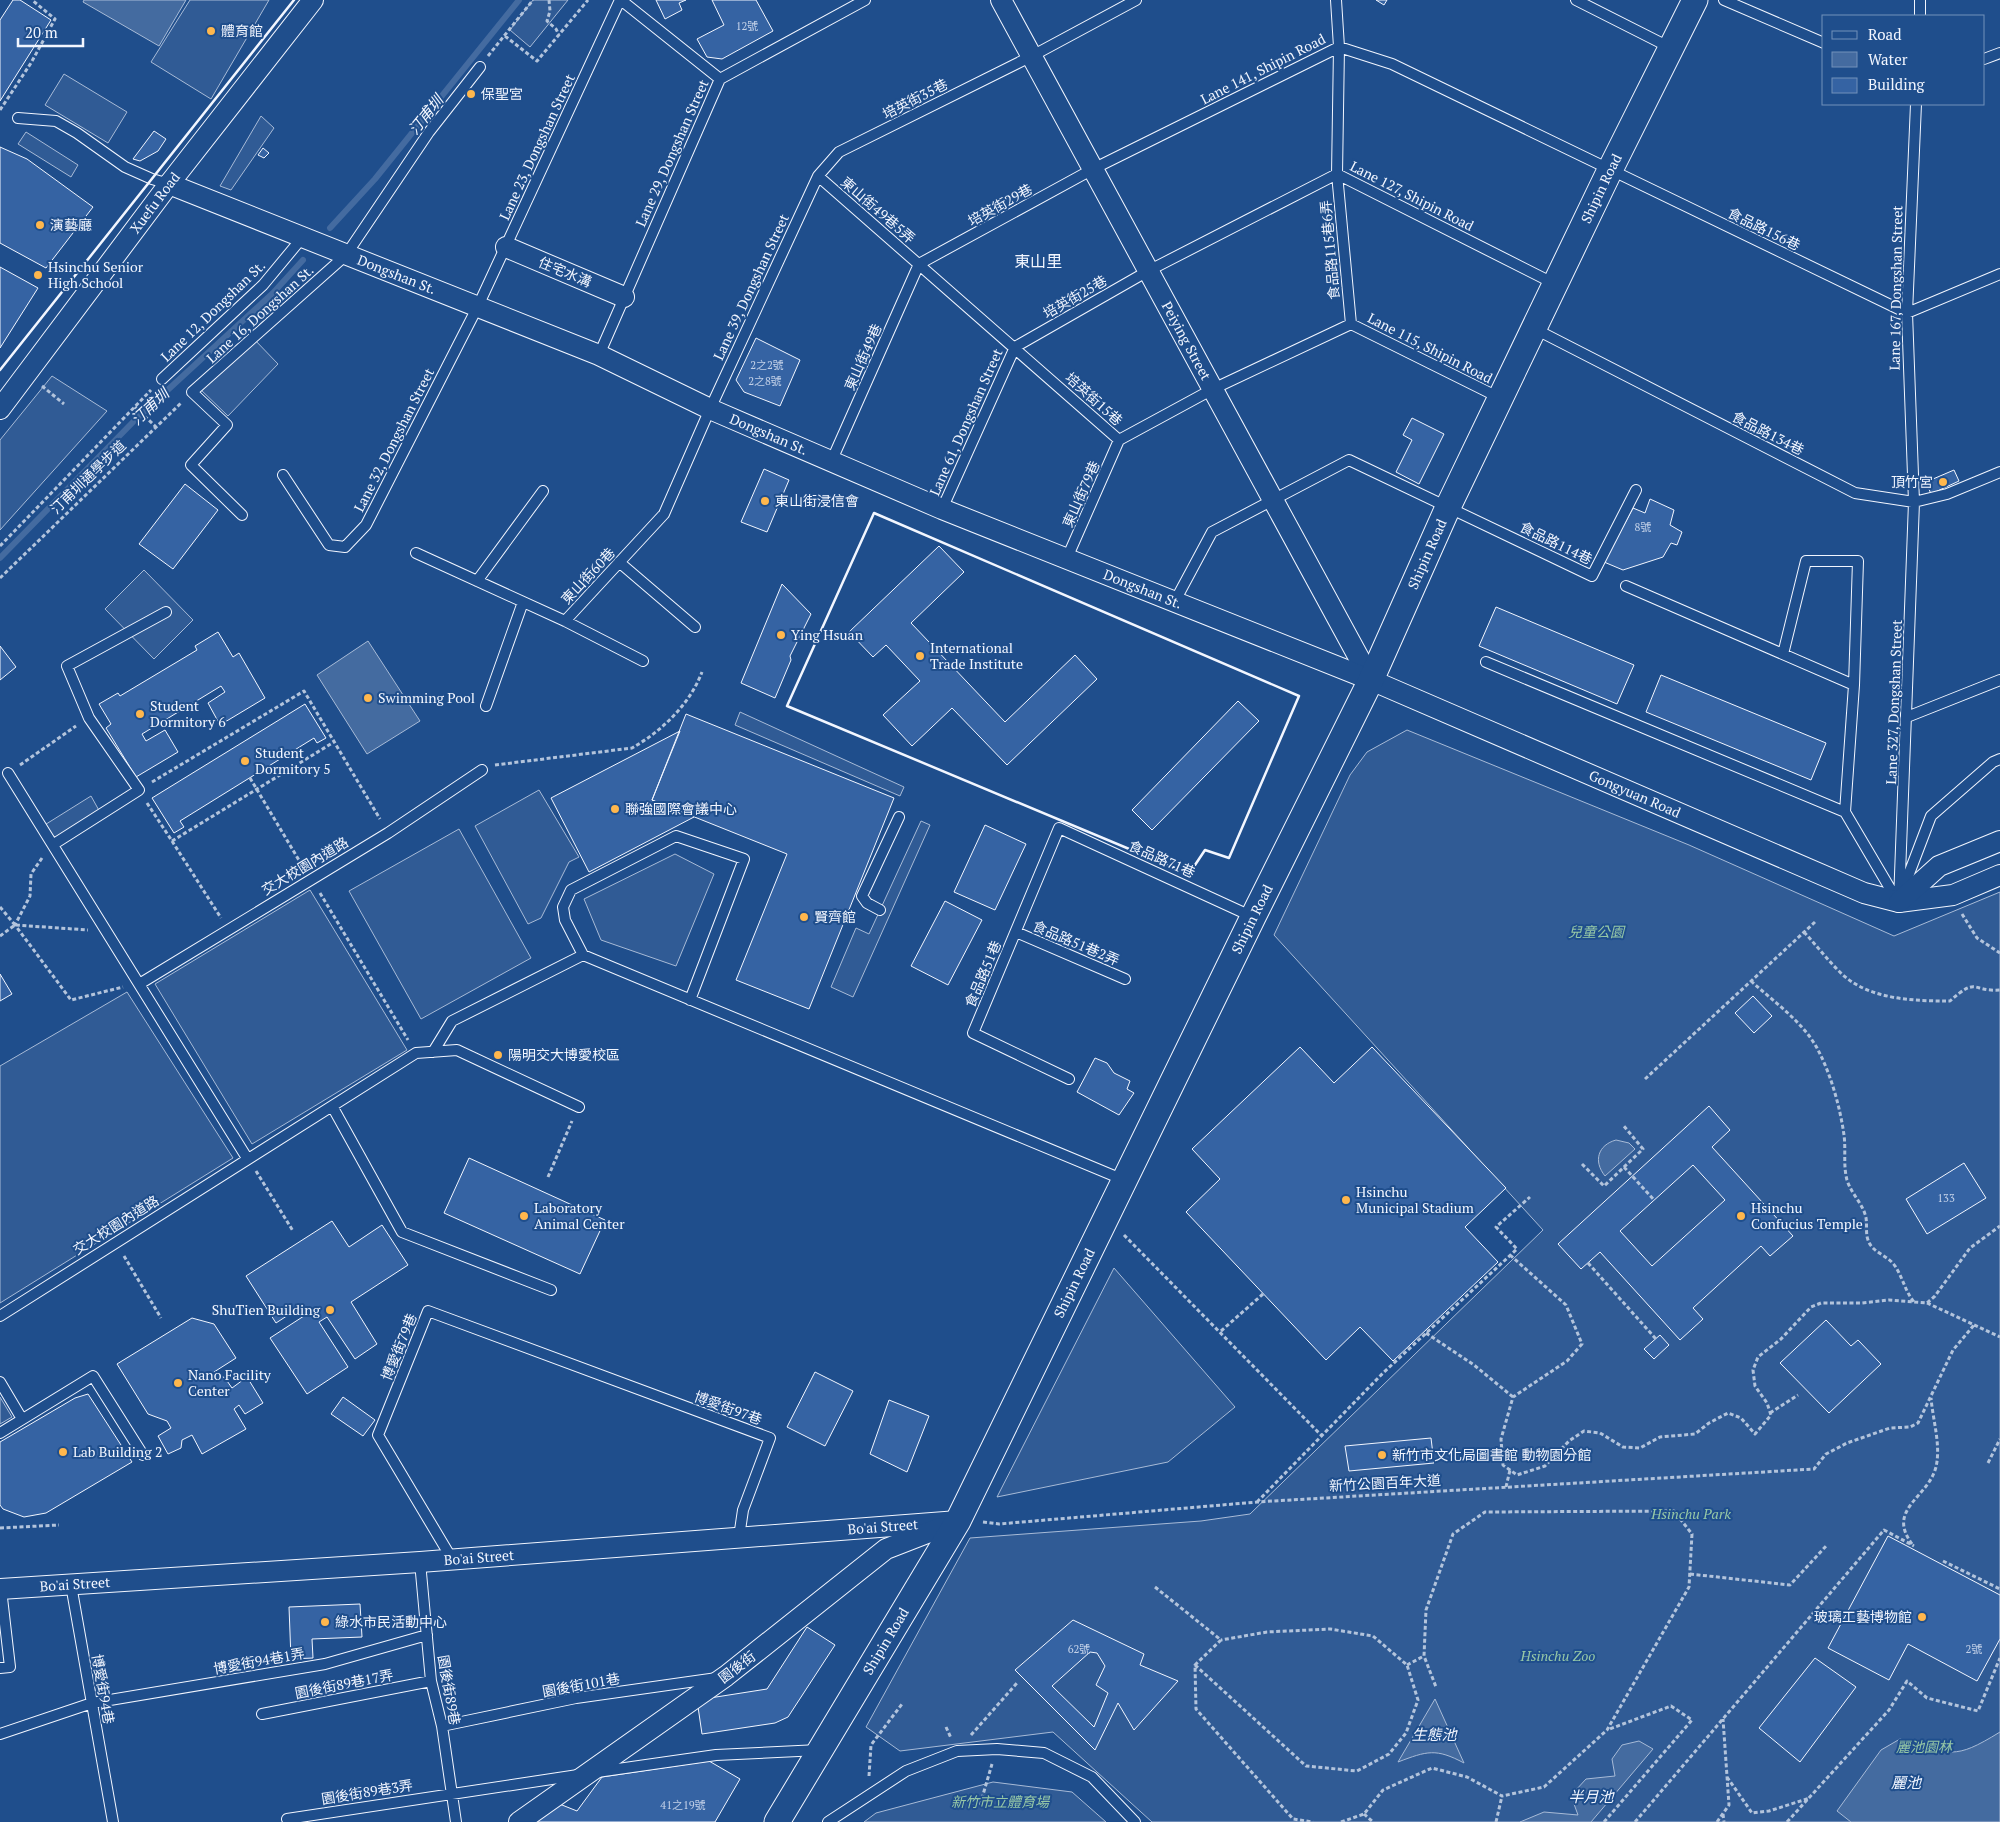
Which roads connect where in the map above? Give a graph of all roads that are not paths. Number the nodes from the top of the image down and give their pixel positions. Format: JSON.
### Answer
{"nodes":[{"id":1,"x":313,"y":0,"type":"edge"},
{"id":2,"x":620,"y":0,"type":"edge"},
{"id":3,"x":865,"y":0,"type":"edge"},
{"id":4,"x":1001,"y":0,"type":"edge"},
{"id":5,"x":1136,"y":0,"type":"edge"},
{"id":6,"x":1336,"y":0,"type":"edge"},
{"id":7,"x":1576,"y":0,"type":"edge"},
{"id":8,"x":1695,"y":0,"type":"edge"},
{"id":9,"x":1724,"y":0,"type":"edge"},
{"id":10,"x":1920,"y":0,"type":"edge"},
{"id":11,"x":1920,"y":15,"type":"edge"},
{"id":12,"x":1822,"y":42,"type":"edge"},
{"id":13,"x":1339,"y":47,"type":"junction"},
{"id":14,"x":1672,"y":48,"type":"junction"},
{"id":15,"x":2000,"y":53,"type":"edge"},
{"id":16,"x":1032,"y":56,"type":"junction"},
{"id":17,"x":1985,"y":59,"type":"edge"},
{"id":18,"x":480,"y":67,"type":"road end"},
{"id":19,"x":720,"y":79,"type":"junction"},
{"id":20,"x":1916,"y":105,"type":"edge"},
{"id":21,"x":18,"y":118,"type":"dead end"},
{"id":22,"x":1093,"y":169,"type":"junction"},
{"id":23,"x":1610,"y":170,"type":"junction"},
{"id":24,"x":1338,"y":174,"type":"junction"},
{"id":25,"x":818,"y":176,"type":"junction"},
{"id":26,"x":169,"y":184,"type":"junction"},
{"id":27,"x":302,"y":238,"type":"junction"},
{"id":28,"x":506,"y":246,"type":"junction"},
{"id":29,"x":346,"y":255,"type":"junction"},
{"id":30,"x":919,"y":264,"type":"junction"},
{"id":31,"x":1148,"y":271,"type":"junction"},
{"id":32,"x":2000,"y":274,"type":"edge"},
{"id":33,"x":1556,"y":284,"type":"junction"},
{"id":34,"x":624,"y":297,"type":"junction"},
{"id":35,"x":478,"y":306,"type":"junction"},
{"id":36,"x":1907,"y":313,"type":"junction"},
{"id":37,"x":1351,"y":324,"type":"junction"},
{"id":38,"x":1535,"y":329,"type":"junction"},
{"id":39,"x":1015,"y":347,"type":"junction"},
{"id":40,"x":599,"y":355,"type":"junction"},
{"id":41,"x":162,"y":379,"type":"road end"},
{"id":42,"x":1213,"y":390,"type":"junction"},
{"id":43,"x":1500,"y":398,"type":"junction"},
{"id":44,"x":2,"y":401,"type":"edge"},
{"id":45,"x":710,"y":409,"type":"junction"},
{"id":46,"x":1119,"y":440,"type":"junction"},
{"id":47,"x":831,"y":462,"type":"junction"},
{"id":48,"x":2000,"y":472,"type":"edge"},
{"id":49,"x":283,"y":476,"type":"dead end"},
{"id":50,"x":1636,"y":490,"type":"dead end"},
{"id":51,"x":543,"y":491,"type":"dead end"},
{"id":52,"x":1273,"y":499,"type":"junction"},
{"id":53,"x":1914,"y":502,"type":"junction"},
{"id":54,"x":1448,"y":506,"type":"junction"},
{"id":55,"x":942,"y":510,"type":"junction"},
{"id":56,"x":242,"y":515,"type":"dead end"},
{"id":57,"x":416,"y":553,"type":"dead end"},
{"id":58,"x":1067,"y":558,"type":"junction"},
{"id":59,"x":620,"y":562,"type":"junction"},
{"id":60,"x":477,"y":581,"type":"junction"},
{"id":61,"x":1626,"y":586,"type":"dead end"},
{"id":62,"x":1175,"y":601,"type":"junction"},
{"id":63,"x":523,"y":602,"type":"junction"},
{"id":64,"x":166,"y":612,"type":"dead end"},
{"id":65,"x":565,"y":621,"type":"junction"},
{"id":66,"x":695,"y":627,"type":"dead end"},
{"id":67,"x":1783,"y":654,"type":"junction"},
{"id":68,"x":643,"y":661,"type":"dead end"},
{"id":69,"x":1486,"y":662,"type":"dead end"},
{"id":70,"x":1371,"y":680,"type":"junction"},
{"id":71,"x":2000,"y":680,"type":"edge"},
{"id":72,"x":1854,"y":685,"type":"junction"},
{"id":73,"x":486,"y":706,"type":"dead end"},
{"id":74,"x":1908,"y":717,"type":"junction"},
{"id":75,"x":2000,"y":759,"type":"edge"},
{"id":76,"x":482,"y":770,"type":"road end"},
{"id":77,"x":8,"y":773,"type":"road end"},
{"id":78,"x":1845,"y":812,"type":"junction"},
{"id":79,"x":899,"y":817,"type":"dead end"},
{"id":80,"x":1059,"y":828,"type":"joint"},
{"id":81,"x":2000,"y":841,"type":"edge"},
{"id":82,"x":54,"y":844,"type":"junction"},
{"id":83,"x":2000,"y":874,"type":"edge"},
{"id":84,"x":1899,"y":902,"type":"junction"},
{"id":85,"x":880,"y":910,"type":"dead end"},
{"id":86,"x":1253,"y":917,"type":"junction"},
{"id":87,"x":1016,"y":932,"type":"junction"},
{"id":88,"x":583,"y":955,"type":"junction"},
{"id":89,"x":1125,"y":979,"type":"dead end"},
{"id":90,"x":141,"y":983,"type":"junction"},
{"id":91,"x":690,"y":1000,"type":"junction"},
{"id":92,"x":433,"y":1052,"type":"junction"},
{"id":93,"x":1069,"y":1079,"type":"dead end"},
{"id":94,"x":332,"y":1106,"type":"junction"},
{"id":95,"x":579,"y":1107,"type":"road end"},
{"id":96,"x":247,"y":1158,"type":"junction"},
{"id":97,"x":1124,"y":1180,"type":"junction"},
{"id":98,"x":551,"y":1290,"type":"dead end"},
{"id":99,"x":0,"y":1316,"type":"edge"},
{"id":100,"x":606,"y":1378,"type":"joint"},
{"id":101,"x":0,"y":1382,"type":"edge"},
{"id":102,"x":22,"y":1419,"type":"junction"},
{"id":103,"x":0,"y":1433,"type":"edge"},
{"id":104,"x":143,"y":1455,"type":"dead end"},
{"id":105,"x":958,"y":1521,"type":"junction"},
{"id":106,"x":739,"y":1537,"type":"junction"},
{"id":107,"x":452,"y":1559,"type":"junction"},
{"id":108,"x":420,"y":1562,"type":"junction"},
{"id":109,"x":71,"y":1585,"type":"junction"},
{"id":110,"x":0,"y":1589,"type":"edge"},
{"id":111,"x":427,"y":1635,"type":"junction"},
{"id":112,"x":0,"y":1668,"type":"edge"},
{"id":113,"x":726,"y":1676,"type":"junction"},
{"id":114,"x":431,"y":1680,"type":"junction"},
{"id":115,"x":92,"y":1703,"type":"junction"},
{"id":116,"x":262,"y":1714,"type":"dead end"},
{"id":117,"x":442,"y":1726,"type":"junction"},
{"id":118,"x":0,"y":1734,"type":"edge"},
{"id":119,"x":822,"y":1750,"type":"junction"},
{"id":120,"x":585,"y":1774,"type":"junction"},
{"id":121,"x":451,"y":1793,"type":"junction"},
{"id":122,"x":287,"y":1819,"type":"dead end"},
{"id":123,"x":113,"y":1822,"type":"edge"},
{"id":124,"x":456,"y":1822,"type":"edge"},
{"id":125,"x":519,"y":1822,"type":"edge"},
{"id":126,"x":777,"y":1822,"type":"edge"},
{"id":127,"x":828,"y":1822,"type":"edge"},
{"id":128,"x":1135,"y":1822,"type":"edge"}],
"edges":[{"from":1,"to":26,"type":"street","name":"Xuefu Road"},
{"from":2,"to":19,"type":"lane","name":"Lane 29, Dongshan Street"},
{"from":2,"to":28,"type":"lane","name":"Lane 23, Dongshan Street"},
{"from":3,"to":19,"type":"lane"},
{"from":4,"to":16,"type":"street","name":"Peiying Street"},
{"from":5,"to":16,"type":"lane","name":"培英街35巷"},
{"from":6,"to":13,"type":"lane","name":"食品路115巷6弄"},
{"from":7,"to":14,"type":"lane"},
{"from":8,"to":14,"type":"street","name":"Shipin Road"},
{"from":9,"to":12,"type":"lane"},
{"from":10,"to":11,"type":"lane"},
{"from":13,"to":22,"type":"lane","name":"Lane 141, Shipin Road"},
{"from":13,"to":23,"type":"lane","name":"Lane 141, Shipin Road"},
{"from":13,"to":24,"type":"lane","name":"食品路115巷6弄"},
{"from":14,"to":23,"type":"street","name":"Shipin Road"},
{"from":15,"to":17,"type":"lane"},
{"from":16,"to":22,"type":"street","name":"Peiying Street"},
{"from":16,"to":25,"type":"lane","name":"培英街35巷"},
{"from":18,"to":29,"type":"lane","name":"Lane 16, Dongshan St."},
{"from":19,"to":34,"type":"lane","name":"Lane 29, Dongshan Street"},
{"from":20,"to":36,"type":"lane","name":"Lane 167, Dongshan Street"},
{"from":21,"to":26,"type":"lane"},
{"from":22,"to":30,"type":"lane","name":"培英街29巷"},
{"from":22,"to":31,"type":"street","name":"Peiying Street"},
{"from":23,"to":33,"type":"street","name":"Shipin Road"},
{"from":23,"to":36,"type":"lane","name":"食品路156巷"},
{"from":24,"to":31,"type":"lane","name":"Lane 127, Shipin Road"},
{"from":24,"to":33,"type":"lane","name":"Lane 127, Shipin Road"},
{"from":24,"to":37,"type":"lane","name":"食品路115巷6弄"},
{"from":25,"to":30,"type":"lane","name":"東山街49巷5弄"},
{"from":25,"to":45,"type":"lane","name":"Lane 39, Dongshan Street"},
{"from":26,"to":27,"type":"street","name":"Dongshan St."},
{"from":26,"to":44,"type":"street","name":"Xuefu Road"},
{"from":27,"to":29,"type":"street","name":"Dongshan St."},
{"from":27,"to":41,"type":"lane","name":"Lane 12, Dongshan St."},
{"from":28,"to":34,"type":"street","name":"住宅水溝"},
{"from":28,"to":35,"type":"lane","name":"Lane 23, Dongshan Street"},
{"from":29,"to":35,"type":"street","name":"Dongshan St."},
{"from":29,"to":56,"type":"lane","name":"Lane 16, Dongshan St."},
{"from":30,"to":39,"type":"lane","name":"東山街49巷5弄"},
{"from":30,"to":47,"type":"lane","name":"東山街49巷"},
{"from":31,"to":39,"type":"lane","name":"培英街25巷"},
{"from":31,"to":42,"type":"street","name":"Peiying Street"},
{"from":32,"to":36,"type":"lane"},
{"from":33,"to":38,"type":"street","name":"Shipin Road"},
{"from":34,"to":40,"type":"lane","name":"Lane 29, Dongshan Street"},
{"from":35,"to":40,"type":"street","name":"Dongshan St."},
{"from":35,"to":49,"type":"lane","name":"Lane 32, Dongshan Street"},
{"from":36,"to":53,"type":"lane","name":"Lane 167, Dongshan Street"},
{"from":37,"to":42,"type":"lane","name":"Lane 115, Shipin Road"},
{"from":37,"to":43,"type":"lane","name":"Lane 115, Shipin Road"},
{"from":38,"to":43,"type":"street","name":"Shipin Road"},
{"from":38,"to":53,"type":"lane","name":"食品路134巷"},
{"from":39,"to":46,"type":"lane","name":"培英街15巷"},
{"from":39,"to":55,"type":"lane","name":"Lane 61, Dongshan Street"},
{"from":40,"to":45,"type":"street","name":"Dongshan St."},
{"from":42,"to":46,"type":"lane","name":"培英街15巷"},
{"from":42,"to":52,"type":"street","name":"Peiying Street"},
{"from":43,"to":54,"type":"street","name":"Shipin Road"},
{"from":45,"to":47,"type":"street","name":"Dongshan St."},
{"from":45,"to":59,"type":"lane","name":"東山街60巷"},
{"from":46,"to":58,"type":"lane","name":"東山街79巷"},
{"from":47,"to":55,"type":"street","name":"Dongshan St."},
{"from":48,"to":53,"type":"lane","name":"食品路134巷"},
{"from":50,"to":54,"type":"lane","name":"食品路114巷"},
{"from":51,"to":60,"type":"lane"},
{"from":52,"to":54,"type":"lane"},
{"from":52,"to":62,"type":"lane"},
{"from":52,"to":70,"type":"street","name":"Peiying Street"},
{"from":53,"to":74,"type":"lane","name":"Lane 327, Dongshan Street"},
{"from":54,"to":70,"type":"street","name":"Shipin Road"},
{"from":55,"to":58,"type":"street","name":"Dongshan St."},
{"from":57,"to":60,"type":"lane","name":"東山街60巷"},
{"from":58,"to":62,"type":"street","name":"Dongshan St."},
{"from":59,"to":65,"type":"lane","name":"東山街60巷"},
{"from":59,"to":66,"type":"lane"},
{"from":60,"to":63,"type":"lane","name":"東山街60巷"},
{"from":61,"to":67,"type":"lane"},
{"from":62,"to":70,"type":"street","name":"Dongshan St."},
{"from":63,"to":65,"type":"lane","name":"東山街60巷"},
{"from":63,"to":73,"type":"lane"},
{"from":64,"to":82,"type":"lane"},
{"from":65,"to":68,"type":"lane"},
{"from":67,"to":72,"type":"lane"},
{"from":67,"to":72,"type":"lane"},
{"from":69,"to":78,"type":"lane"},
{"from":70,"to":84,"type":"street","name":"Gongyuan Road"},
{"from":70,"to":86,"type":"street","name":"Shipin Road"},
{"from":71,"to":74,"type":"lane"},
{"from":72,"to":78,"type":"lane"},
{"from":74,"to":84,"type":"lane","name":"Lane 327, Dongshan Street"},
{"from":75,"to":84,"type":"lane"},
{"from":76,"to":90,"type":"lane","name":"交大校園內道路"},
{"from":77,"to":82,"type":"lane"},
{"from":78,"to":84,"type":"lane"},
{"from":79,"to":85,"type":"lane"},
{"from":80,"to":86,"type":"lane","name":"食品路71巷"},
{"from":80,"to":87,"type":"lane","name":"食品路51巷"},
{"from":81,"to":84,"type":"street"},
{"from":82,"to":90,"type":"lane"},
{"from":83,"to":84,"type":"street","name":"Gongyuan Road"},
{"from":86,"to":97,"type":"street","name":"Shipin Road"},
{"from":87,"to":89,"type":"lane","name":"食品路51巷2弄"},
{"from":87,"to":93,"type":"lane","name":"食品路51巷"},
{"from":88,"to":91,"type":"lane"},
{"from":88,"to":91,"type":"lane"},
{"from":88,"to":92,"type":"lane"},
{"from":90,"to":96,"type":"lane"},
{"from":91,"to":97,"type":"lane"},
{"from":92,"to":94,"type":"lane","name":"交大校園內道路"},
{"from":92,"to":95,"type":"lane","name":"交大校園內道路"},
{"from":94,"to":96,"type":"lane","name":"交大校園內道路"},
{"from":94,"to":98,"type":"lane"},
{"from":96,"to":99,"type":"lane","name":"交大校園內道路"},
{"from":97,"to":105,"type":"street","name":"Shipin Road"},
{"from":100,"to":106,"type":"lane","name":"博愛街97巷"},
{"from":100,"to":107,"type":"lane","name":"博愛街79巷"},
{"from":101,"to":102,"type":"lane"},
{"from":102,"to":103,"type":"lane"},
{"from":102,"to":104,"type":"lane"},
{"from":105,"to":106,"type":"street","name":"Bo'ai Street"},
{"from":105,"to":113,"type":"street","name":"園後街"},
{"from":105,"to":119,"type":"street","name":"Shipin Road"},
{"from":106,"to":107,"type":"street","name":"Bo'ai Street"},
{"from":107,"to":108,"type":"street","name":"Bo'ai Street"},
{"from":108,"to":109,"type":"street","name":"Bo'ai Street"},
{"from":108,"to":111,"type":"lane","name":"園後街89巷"},
{"from":109,"to":110,"type":"street","name":"Bo'ai Street"},
{"from":109,"to":115,"type":"lane","name":"博愛街94巷"},
{"from":110,"to":112,"type":"lane"},
{"from":111,"to":114,"type":"lane","name":"園後街89巷"},
{"from":111,"to":115,"type":"lane","name":"博愛街94巷1弄"},
{"from":113,"to":117,"type":"lane","name":"園後街101巷"},
{"from":113,"to":120,"type":"street","name":"園後街"},
{"from":114,"to":116,"type":"lane","name":"園後街89巷17弄"},
{"from":114,"to":117,"type":"lane","name":"園後街89巷"},
{"from":115,"to":118,"type":"lane","name":"博愛街94巷1弄"},
{"from":115,"to":123,"type":"lane","name":"博愛街94巷"},
{"from":117,"to":121,"type":"lane","name":"園後街89巷"},
{"from":119,"to":120,"type":"lane","name":"園後街89巷3弄"},
{"from":119,"to":126,"type":"street","name":"Shipin Road"},
{"from":120,"to":121,"type":"lane","name":"園後街89巷3弄"},
{"from":120,"to":125,"type":"street","name":"園後街"},
{"from":121,"to":122,"type":"lane","name":"園後街89巷3弄"},
{"from":121,"to":124,"type":"lane","name":"園後街89巷"},
{"from":127,"to":128,"type":"lane"}]}
